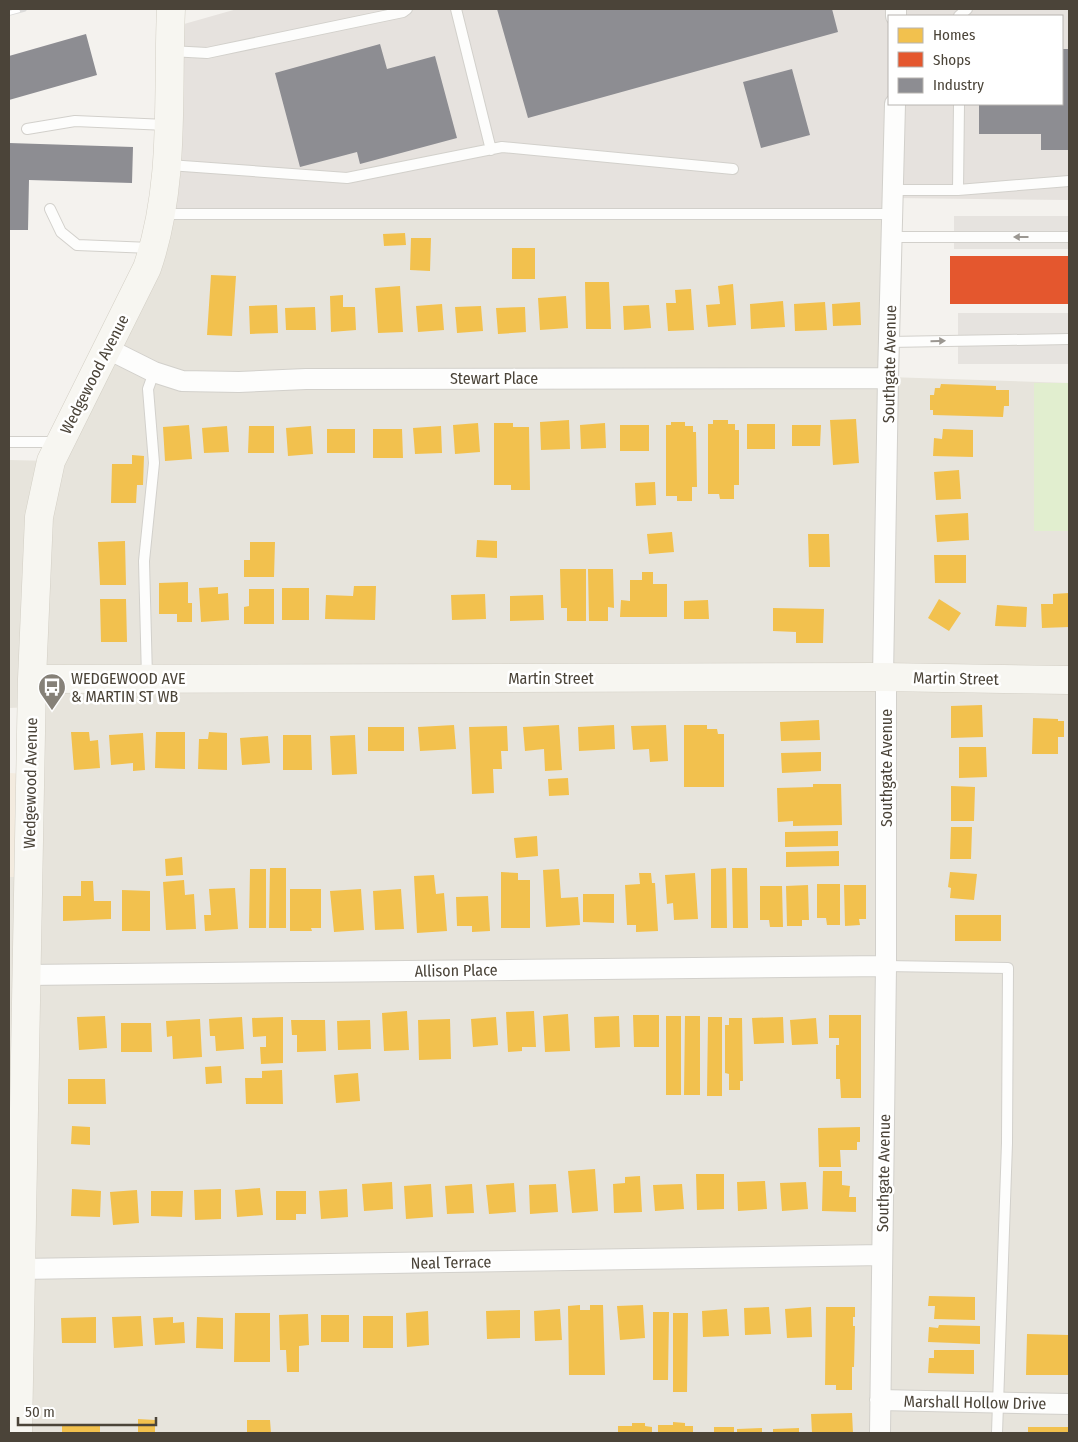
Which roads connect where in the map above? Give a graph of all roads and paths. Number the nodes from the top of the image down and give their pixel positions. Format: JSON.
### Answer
{"nodes":[{"id":1,"x":171,"y":9,"type":"edge"},
{"id":2,"x":407,"y":9,"type":"edge"},
{"id":3,"x":456,"y":9,"type":"edge"},
{"id":4,"x":169,"y":51,"type":"junction"},
{"id":5,"x":895,"y":105,"type":"edge"},
{"id":6,"x":959,"y":105,"type":"edge"},
{"id":7,"x":168,"y":125,"type":"junction"},
{"id":8,"x":27,"y":129,"type":"dead end"},
{"id":9,"x":491,"y":150,"type":"junction"},
{"id":10,"x":168,"y":165,"type":"junction"},
{"id":11,"x":733,"y":169,"type":"dead end"},
{"id":12,"x":1069,"y":182,"type":"edge"},
{"id":13,"x":894,"y":190,"type":"junction"},
{"id":14,"x":958,"y":190,"type":"junction"},
{"id":15,"x":50,"y":209,"type":"dead end"},
{"id":16,"x":162,"y":214,"type":"junction"},
{"id":17,"x":892,"y":214,"type":"junction"},
{"id":18,"x":892,"y":237,"type":"junction"},
{"id":19,"x":1069,"y":238,"type":"edge"},
{"id":20,"x":154,"y":248,"type":"junction"},
{"id":21,"x":1069,"y":339,"type":"edge"},
{"id":22,"x":889,"y":342,"type":"junction"},
{"id":23,"x":108,"y":349,"type":"junction"},
{"id":24,"x":154,"y":372,"type":"junction"},
{"id":25,"x":888,"y":378,"type":"junction"},
{"id":26,"x":9,"y":442,"type":"edge"},
{"id":27,"x":60,"y":442,"type":"junction"},
{"id":28,"x":883,"y":676,"type":"junction"},
{"id":29,"x":32,"y":679,"type":"junction"},
{"id":30,"x":147,"y":679,"type":"junction"},
{"id":31,"x":1069,"y":680,"type":"edge"},
{"id":32,"x":886,"y":966,"type":"junction"},
{"id":33,"x":26,"y":975,"type":"junction"},
{"id":34,"x":16,"y":1091,"type":"edge"},
{"id":35,"x":882,"y":1255,"type":"junction"},
{"id":36,"x":20,"y":1269,"type":"junction"},
{"id":37,"x":880,"y":1400,"type":"junction"},
{"id":38,"x":998,"y":1402,"type":"junction"},
{"id":39,"x":1069,"y":1404,"type":"edge"},
{"id":40,"x":18,"y":1433,"type":"edge"},
{"id":41,"x":880,"y":1433,"type":"edge"},
{"id":42,"x":997,"y":1433,"type":"edge"}],
"edges":[{"from":1,"to":4,"type":"main road","name":"Wedgewood Avenue"},
{"from":2,"to":4,"type":"lane"},
{"from":3,"to":9,"type":"lane"},
{"from":4,"to":7,"type":"main road","name":"Wedgewood Avenue"},
{"from":5,"to":13,"type":"street","name":"Southgate Avenue"},
{"from":6,"to":14,"type":"lane"},
{"from":7,"to":8,"type":"lane"},
{"from":7,"to":10,"type":"main road","name":"Wedgewood Avenue"},
{"from":9,"to":10,"type":"lane"},
{"from":9,"to":11,"type":"lane"},
{"from":10,"to":16,"type":"main road","name":"Wedgewood Avenue"},
{"from":12,"to":14,"type":"lane"},
{"from":13,"to":14,"type":"lane"},
{"from":13,"to":17,"type":"street","name":"Southgate Avenue"},
{"from":15,"to":20,"type":"lane"},
{"from":16,"to":17,"type":"lane"},
{"from":16,"to":20,"type":"main road","name":"Wedgewood Avenue"},
{"from":17,"to":18,"type":"street","name":"Southgate Avenue"},
{"from":19,"to":18,"type":"lane","one_way":true},
{"from":18,"to":22,"type":"street","name":"Southgate Avenue"},
{"from":20,"to":23,"type":"main road","name":"Wedgewood Avenue"},
{"from":22,"to":21,"type":"lane","one_way":true},
{"from":22,"to":25,"type":"street","name":"Southgate Avenue"},
{"from":23,"to":24,"type":"street","name":"Stewart Place"},
{"from":23,"to":27,"type":"main road","name":"Wedgewood Avenue"},
{"from":24,"to":25,"type":"street","name":"Stewart Place"},
{"from":24,"to":30,"type":"lane"},
{"from":25,"to":28,"type":"street","name":"Southgate Avenue"},
{"from":26,"to":27,"type":"lane"},
{"from":27,"to":29,"type":"main road","name":"Wedgewood Avenue"},
{"from":28,"to":30,"type":"main road","name":"Martin Street"},
{"from":28,"to":31,"type":"main road","name":"Martin Street"},
{"from":28,"to":32,"type":"street","name":"Southgate Avenue"},
{"from":29,"to":30,"type":"main road","name":"Martin Street"},
{"from":29,"to":33,"type":"main road","name":"Wedgewood Avenue"},
{"from":32,"to":33,"type":"street","name":"Allison Place"},
{"from":32,"to":35,"type":"street","name":"Southgate Avenue"},
{"from":32,"to":38,"type":"lane"},
{"from":33,"to":34,"type":"main road","name":"Wedgewood Avenue"},
{"from":34,"to":36,"type":"main road","name":"Wedgewood Avenue"},
{"from":35,"to":36,"type":"street","name":"Neal Terrace"},
{"from":35,"to":37,"type":"street","name":"Southgate Avenue"},
{"from":36,"to":40,"type":"main road","name":"Wedgewood Avenue"},
{"from":37,"to":38,"type":"street","name":"Marshall Hollow Drive"},
{"from":37,"to":41,"type":"street","name":"Southgate Avenue"},
{"from":38,"to":39,"type":"street","name":"Marshall Hollow Drive"},
{"from":38,"to":42,"type":"lane"}]}
